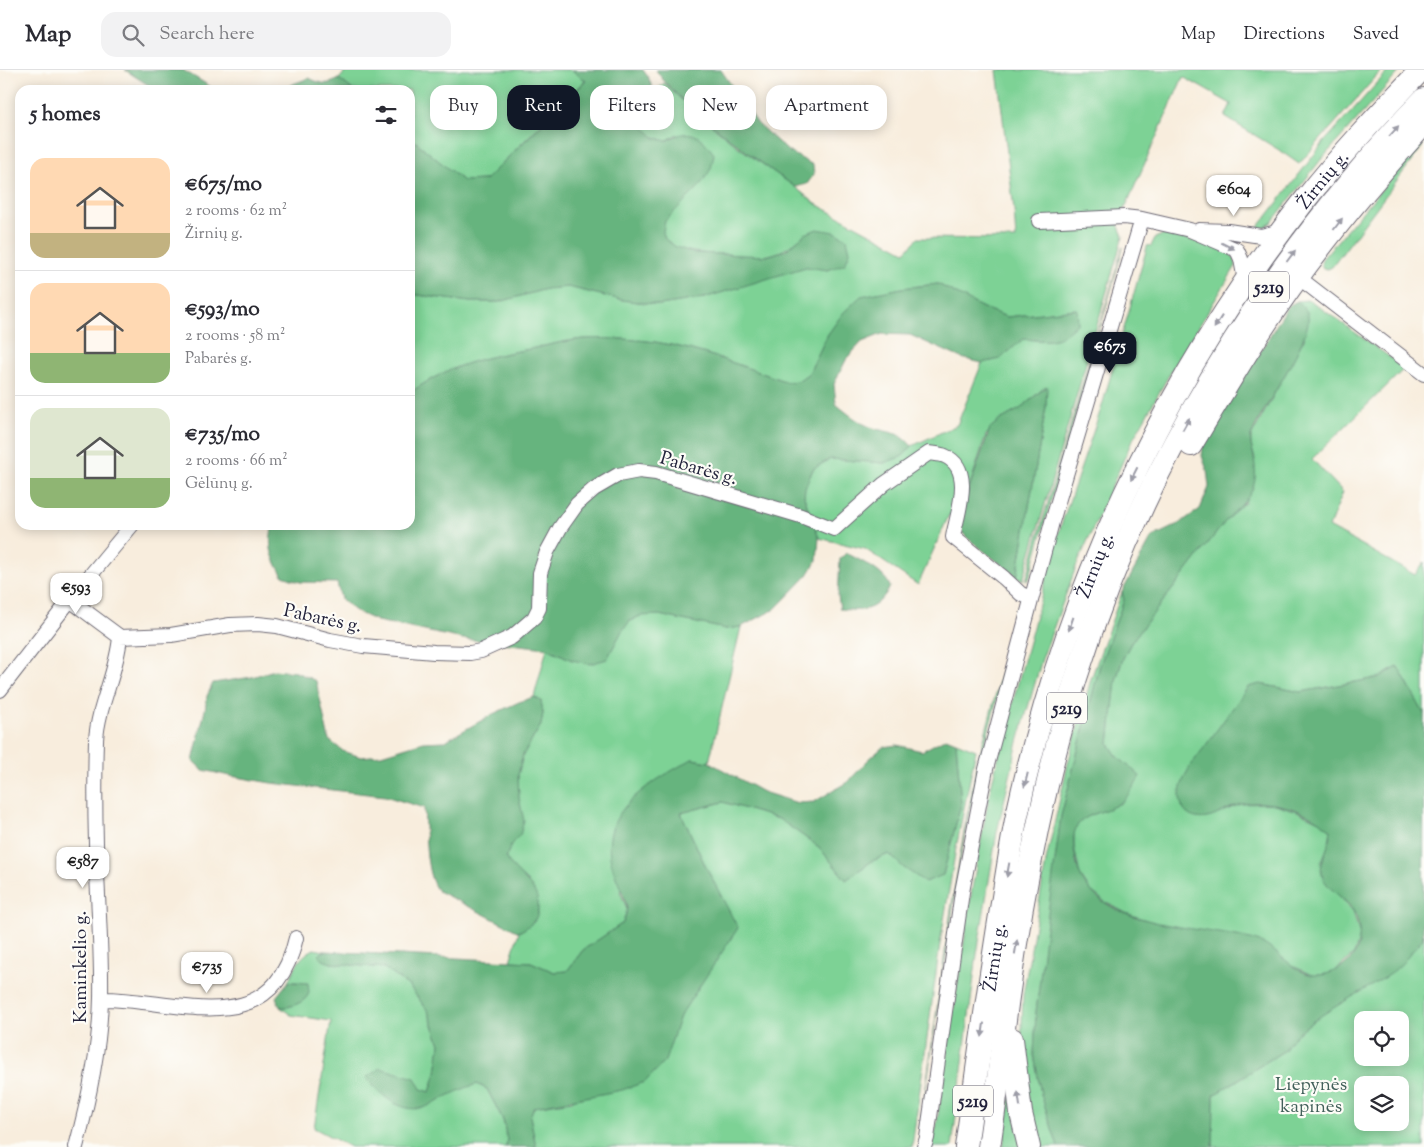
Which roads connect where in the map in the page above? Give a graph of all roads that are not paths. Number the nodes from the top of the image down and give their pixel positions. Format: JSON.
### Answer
{"nodes":[{"id":1,"x":1415,"y":70,"type":"edge"},
{"id":2,"x":1421,"y":70,"type":"edge"},
{"id":3,"x":1424,"y":99,"type":"edge"},
{"id":4,"x":1393,"y":100,"type":"junction"},
{"id":5,"x":1424,"y":124,"type":"edge"},
{"id":6,"x":1142,"y":219,"type":"junction"},
{"id":7,"x":1039,"y":221,"type":"dead end"},
{"id":8,"x":1190,"y":230,"type":"junction"},
{"id":9,"x":1281,"y":232,"type":"junction"},
{"id":10,"x":1298,"y":277,"type":"junction"},
{"id":11,"x":1245,"y":281,"type":"junction"},
{"id":12,"x":1424,"y":374,"type":"edge"},
{"id":13,"x":128,"y":530,"type":"edge"},
{"id":14,"x":1118,"y":563,"type":"junction"},
{"id":15,"x":1031,"y":598,"type":"junction"},
{"id":16,"x":70,"y":600,"type":"junction"},
{"id":17,"x":120,"y":637,"type":"junction"},
{"id":18,"x":0,"y":690,"type":"edge"},
{"id":19,"x":296,"y":938,"type":"dead end"},
{"id":20,"x":1008,"y":995,"type":"junction"},
{"id":21,"x":101,"y":999,"type":"junction"},
{"id":22,"x":76,"y":1147,"type":"edge"},
{"id":23,"x":924,"y":1147,"type":"edge"},
{"id":24,"x":966,"y":1147,"type":"edge"},
{"id":25,"x":989,"y":1147,"type":"edge"},
{"id":26,"x":1029,"y":1147,"type":"edge"}],
"edges":[{"from":1,"to":4,"type":"highway","number":"5219"},
{"from":2,"to":4,"type":"highway","name":"Žirnių g.","number":"5219"},
{"from":14,"to":3,"type":"highway","name":"Žirnių g.","number":"5219","one_way":true},
{"from":4,"to":9,"type":"highway","name":"Žirnių g.","number":"5219"},
{"from":10,"to":5,"type":"highway","number":"5219","one_way":true},
{"from":6,"to":7,"type":"street"},
{"from":6,"to":8,"type":"street"},
{"from":6,"to":15,"type":"street"},
{"from":8,"to":9,"type":"street"},
{"from":8,"to":11,"type":"street","one_way":true},
{"from":9,"to":11,"type":"highway","name":"Žirnių g.","number":"5219"},
{"from":10,"to":12,"type":"street"},
{"from":10,"to":14,"type":"highway","number":"5219"},
{"from":11,"to":24,"type":"highway","name":"Žirnių g.","number":"5219","one_way":true},
{"from":13,"to":16,"type":"street"},
{"from":20,"to":14,"type":"highway","name":"Žirnių g.","number":"5219","one_way":true},
{"from":15,"to":17,"type":"street","name":"Pabarės g."},
{"from":15,"to":23,"type":"street"},
{"from":16,"to":17,"type":"street"},
{"from":16,"to":18,"type":"street"},
{"from":17,"to":21,"type":"street","name":"Kaminkelio g."},
{"from":19,"to":21,"type":"street"},
{"from":20,"to":25,"type":"highway","name":"Žirnių g.","number":"5219"},
{"from":26,"to":20,"type":"highway","one_way":true},
{"from":21,"to":22,"type":"street","name":"Kaminkelio g."}]}
